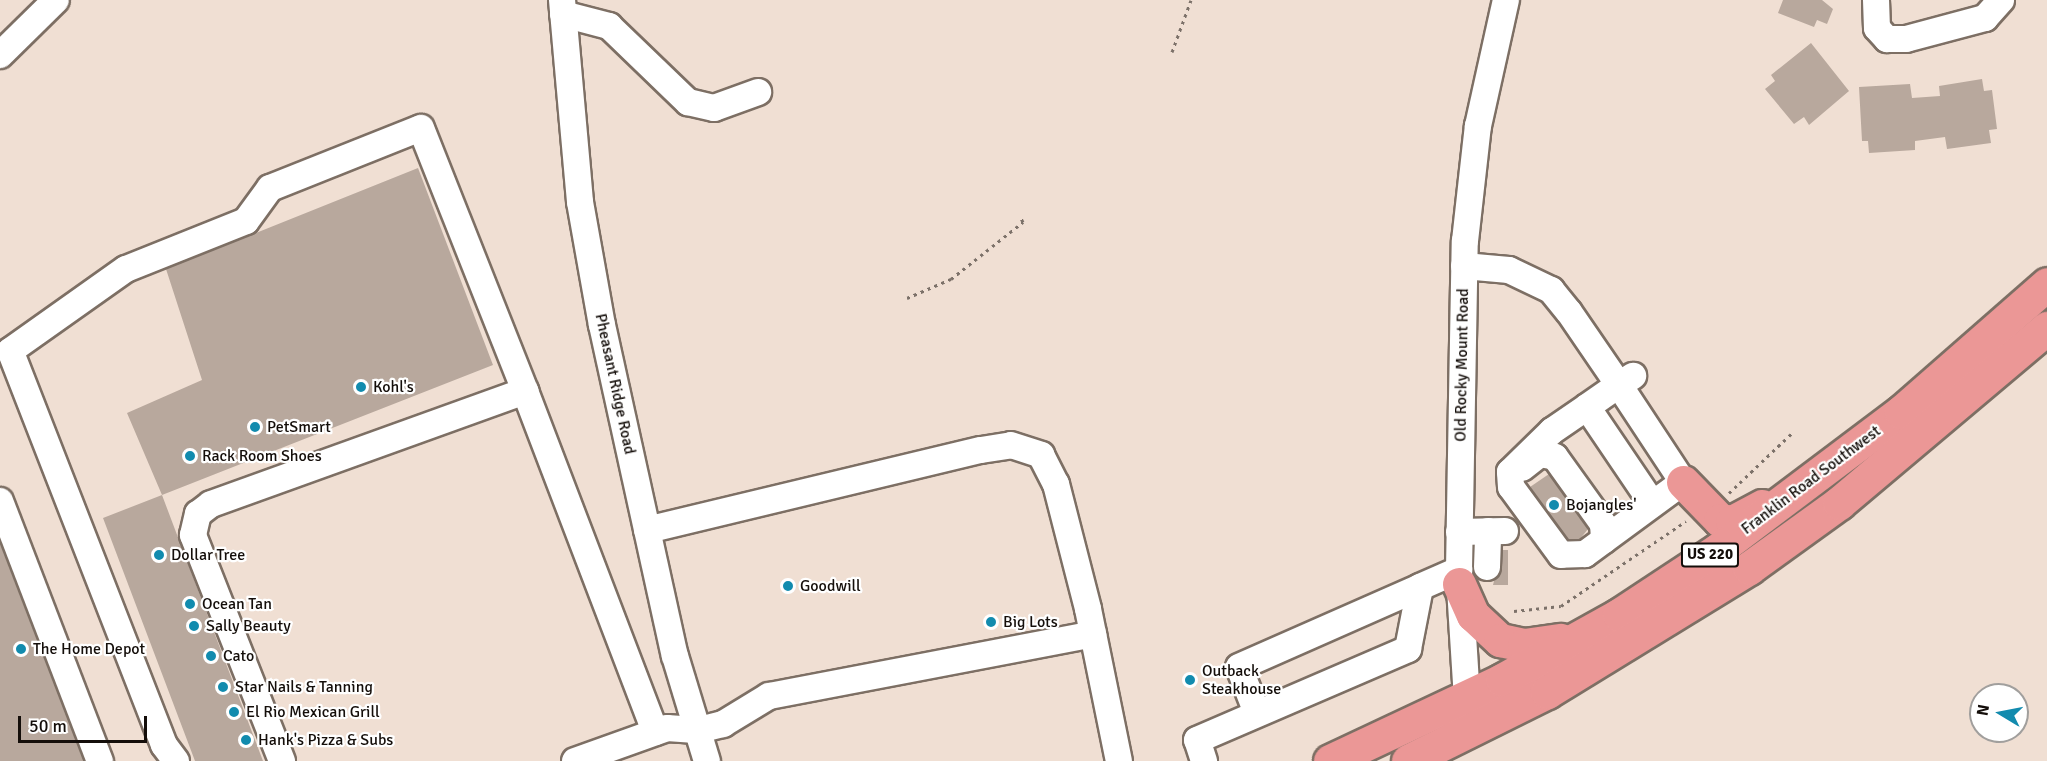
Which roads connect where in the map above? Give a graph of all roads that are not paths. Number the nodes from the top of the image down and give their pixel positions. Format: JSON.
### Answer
{"nodes":[{"id":1,"x":56,"y":0,"type":"edge"},
{"id":2,"x":1506,"y":0,"type":"edge"},
{"id":3,"x":1876,"y":0,"type":"edge"},
{"id":4,"x":2001,"y":0,"type":"edge"},
{"id":5,"x":563,"y":7,"type":"edge"},
{"id":6,"x":0,"y":55,"type":"edge"},
{"id":7,"x":758,"y":92,"type":"dead end"},
{"id":8,"x":1464,"y":266,"type":"junction"},
{"id":9,"x":2047,"y":284,"type":"edge"},
{"id":10,"x":2047,"y":328,"type":"edge"},
{"id":11,"x":1626,"y":381,"type":"junction"},
{"id":12,"x":525,"y":391,"type":"junction"},
{"id":13,"x":1587,"y":407,"type":"junction"},
{"id":14,"x":1552,"y":431,"type":"junction"},
{"id":15,"x":1824,"y":472,"type":"junction"},
{"id":16,"x":1686,"y":476,"type":"junction"},
{"id":17,"x":0,"y":501,"type":"edge"},
{"id":18,"x":1652,"y":503,"type":"junction"},
{"id":19,"x":646,"y":530,"type":"junction"},
{"id":20,"x":1459,"y":532,"type":"junction"},
{"id":21,"x":1610,"y":534,"type":"junction"},
{"id":22,"x":1581,"y":556,"type":"junction"},
{"id":23,"x":1487,"y":567,"type":"dead end"},
{"id":24,"x":1459,"y":577,"type":"junction"},
{"id":25,"x":1420,"y":586,"type":"junction"},
{"id":26,"x":1093,"y":634,"type":"junction"},
{"id":27,"x":1580,"y":636,"type":"junction"},
{"id":28,"x":1465,"y":699,"type":"junction"},
{"id":29,"x":1257,"y":713,"type":"junction"},
{"id":30,"x":699,"y":730,"type":"junction"},
{"id":31,"x":1471,"y":732,"type":"junction"},
{"id":32,"x":643,"y":744,"type":"edge"},
{"id":33,"x":100,"y":761,"type":"edge"},
{"id":34,"x":176,"y":761,"type":"edge"},
{"id":35,"x":282,"y":761,"type":"edge"},
{"id":36,"x":575,"y":761,"type":"edge"},
{"id":37,"x":707,"y":761,"type":"edge"},
{"id":38,"x":1119,"y":761,"type":"edge"},
{"id":39,"x":1204,"y":761,"type":"edge"},
{"id":40,"x":1330,"y":761,"type":"edge"},
{"id":41,"x":1408,"y":761,"type":"edge"}],
"edges":[{"from":1,"to":6,"type":"street"},
{"from":2,"to":8,"type":"street","name":"Old Rocky Mount Road"},
{"from":3,"to":4,"type":"street"},
{"from":5,"to":7,"type":"street"},
{"from":5,"to":19,"type":"street","name":"Pheasant Ridge Road"},
{"from":8,"to":11,"type":"street"},
{"from":8,"to":20,"type":"street","name":"Old Rocky Mount Road"},
{"from":9,"to":15,"type":"highway","name":"Franklin Road Southwest","number":"US 220"},
{"from":10,"to":31,"type":"highway","name":"Franklin Road Southwest","number":"US 220"},
{"from":11,"to":13,"type":"street"},
{"from":11,"to":16,"type":"street"},
{"from":12,"to":32,"type":"street"},
{"from":12,"to":34,"type":"street"},
{"from":12,"to":35,"type":"street"},
{"from":13,"to":14,"type":"street"},
{"from":13,"to":18,"type":"street"},
{"from":14,"to":21,"type":"street"},
{"from":14,"to":22,"type":"street"},
{"from":15,"to":16,"type":"highway"},
{"from":15,"to":27,"type":"highway","name":"Franklin Road Southwest","number":"US 220"},
{"from":16,"to":18,"type":"street"},
{"from":17,"to":33,"type":"street"},
{"from":18,"to":21,"type":"street"},
{"from":19,"to":26,"type":"street"},
{"from":19,"to":30,"type":"street","name":"Pheasant Ridge Road"},
{"from":20,"to":23,"type":"street"},
{"from":20,"to":24,"type":"street","name":"Old Rocky Mount Road"},
{"from":21,"to":22,"type":"street"},
{"from":21,"to":22,"type":"street"},
{"from":24,"to":25,"type":"street"},
{"from":24,"to":27,"type":"highway"},
{"from":24,"to":28,"type":"street","name":"Old Rocky Mount Road"},
{"from":25,"to":29,"type":"street"},
{"from":25,"to":29,"type":"street"},
{"from":26,"to":30,"type":"street"},
{"from":26,"to":38,"type":"street"},
{"from":27,"to":28,"type":"highway","name":"Franklin Road Southwest","number":"US 220"},
{"from":28,"to":31,"type":"street","name":"Old Rocky Mount Road"},
{"from":28,"to":40,"type":"highway","name":"Franklin Road Southwest","number":"US 220"},
{"from":29,"to":39,"type":"street"},
{"from":30,"to":32,"type":"street"},
{"from":30,"to":37,"type":"street","name":"Pheasant Ridge Road"},
{"from":31,"to":41,"type":"highway","name":"Franklin Road Southwest","number":"US 220"},
{"from":32,"to":36,"type":"street"}]}
